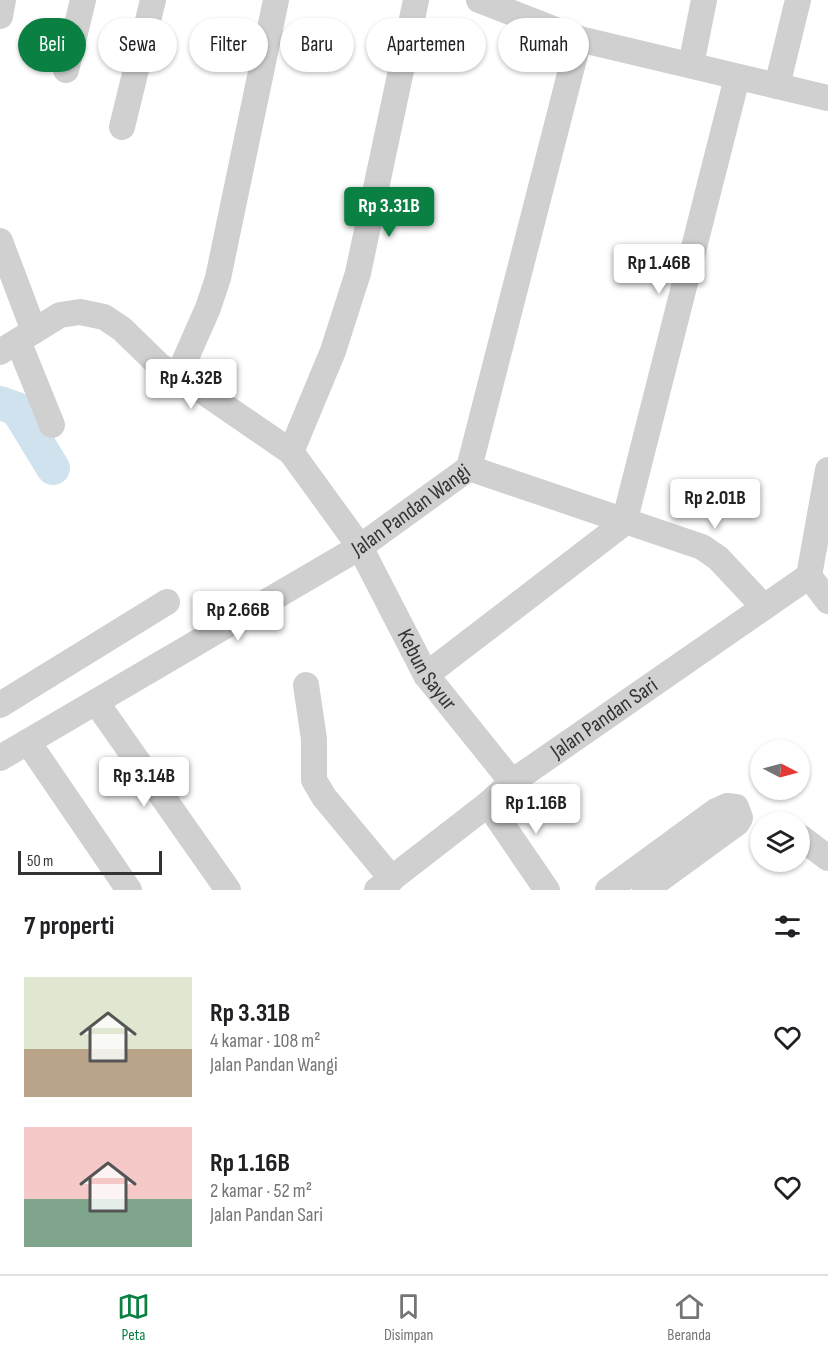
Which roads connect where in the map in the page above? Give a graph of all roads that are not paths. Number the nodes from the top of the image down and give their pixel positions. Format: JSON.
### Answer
{"nodes":[{"id":1,"x":3,"y":0,"type":"edge"},
{"id":2,"x":83,"y":0,"type":"edge"},
{"id":3,"x":153,"y":0,"type":"edge"},
{"id":4,"x":276,"y":0,"type":"edge"},
{"id":5,"x":416,"y":0,"type":"edge"},
{"id":6,"x":479,"y":0,"type":"edge"},
{"id":7,"x":704,"y":0,"type":"edge"},
{"id":8,"x":798,"y":0,"type":"edge"},
{"id":9,"x":516,"y":7,"type":"edge"},
{"id":10,"x":0,"y":16,"type":"edge"},
{"id":11,"x":79,"y":18,"type":"edge"},
{"id":12,"x":538,"y":18,"type":"edge"},
{"id":13,"x":589,"y":41,"type":"edge"},
{"id":14,"x":691,"y":65,"type":"junction"},
{"id":15,"x":571,"y":72,"type":"edge"},
{"id":16,"x":737,"y":78,"type":"junction"},
{"id":17,"x":777,"y":86,"type":"junction"},
{"id":18,"x":828,"y":98,"type":"edge"},
{"id":19,"x":122,"y":127,"type":"dead end"},
{"id":20,"x":0,"y":241,"type":"edge"},
{"id":21,"x":17,"y":341,"type":"edge"},
{"id":22,"x":178,"y":376,"type":"junction"},
{"id":23,"x":52,"y":425,"type":"dead end"},
{"id":24,"x":291,"y":452,"type":"junction"},
{"id":25,"x":469,"y":468,"type":"junction"},
{"id":26,"x":828,"y":470,"type":"edge"},
{"id":27,"x":624,"y":523,"type":"junction"},
{"id":28,"x":360,"y":547,"type":"junction"},
{"id":29,"x":809,"y":576,"type":"junction"},
{"id":30,"x":828,"y":601,"type":"edge"},
{"id":31,"x":168,"y":602,"type":"dead end"},
{"id":32,"x":764,"y":607,"type":"junction"},
{"id":33,"x":426,"y":675,"type":"junction"},
{"id":34,"x":306,"y":685,"type":"dead end"},
{"id":35,"x":96,"y":702,"type":"junction"},
{"id":36,"x":0,"y":705,"type":"edge"},
{"id":37,"x":28,"y":742,"type":"junction"},
{"id":38,"x":0,"y":758,"type":"edge"},
{"id":39,"x":512,"y":782,"type":"junction"},
{"id":40,"x":488,"y":804,"type":"junction"},
{"id":41,"x":750,"y":820,"type":"edge"},
{"id":42,"x":810,"y":844,"type":"edge"},
{"id":43,"x":828,"y":858,"type":"edge"},
{"id":44,"x":385,"y":884,"type":"edge"},
{"id":45,"x":129,"y":890,"type":"edge"},
{"id":46,"x":228,"y":890,"type":"edge"},
{"id":47,"x":547,"y":890,"type":"edge"},
{"id":48,"x":608,"y":890,"type":"edge"},
{"id":49,"x":645,"y":890,"type":"edge"}],
"edges":[{"from":1,"to":10,"type":"street"},
{"from":2,"to":11,"type":"street"},
{"from":3,"to":19,"type":"street"},
{"from":4,"to":22,"type":"street"},
{"from":5,"to":24,"type":"street"},
{"from":6,"to":9,"type":"street"},
{"from":7,"to":14,"type":"street"},
{"from":8,"to":17,"type":"street"},
{"from":9,"to":12,"type":"street"},
{"from":13,"to":14,"type":"street"},
{"from":14,"to":16,"type":"street"},
{"from":15,"to":25,"type":"street","name":"Jalan Pandan Wangi"},
{"from":16,"to":17,"type":"street"},
{"from":16,"to":27,"type":"street"},
{"from":17,"to":18,"type":"street"},
{"from":20,"to":21,"type":"street"},
{"from":21,"to":22,"type":"street"},
{"from":21,"to":23,"type":"street"},
{"from":22,"to":24,"type":"street"},
{"from":24,"to":28,"type":"street","name":"Kebun Sayur"},
{"from":25,"to":27,"type":"street"},
{"from":25,"to":28,"type":"street","name":"Jalan Pandan Wangi"},
{"from":26,"to":29,"type":"street"},
{"from":27,"to":32,"type":"street"},
{"from":27,"to":33,"type":"street"},
{"from":28,"to":33,"type":"street","name":"Kebun Sayur"},
{"from":28,"to":35,"type":"street","name":"Jalan Pandan Wangi"},
{"from":29,"to":30,"type":"street"},
{"from":29,"to":32,"type":"street","name":"Jalan Pandan Sari"},
{"from":31,"to":36,"type":"street"},
{"from":32,"to":39,"type":"street","name":"Jalan Pandan Sari"},
{"from":33,"to":39,"type":"street","name":"Kebun Sayur"},
{"from":34,"to":44,"type":"street"},
{"from":35,"to":37,"type":"street","name":"Jalan Pandan Wangi"},
{"from":35,"to":46,"type":"street"},
{"from":37,"to":38,"type":"street","name":"Jalan Pandan Wangi"},
{"from":37,"to":45,"type":"street"},
{"from":39,"to":40,"type":"street","name":"Jalan Pandan Sari"},
{"from":40,"to":44,"type":"street","name":"Jalan Pandan Sari"},
{"from":40,"to":47,"type":"street"},
{"from":41,"to":48,"type":"street"},
{"from":41,"to":49,"type":"street"},
{"from":42,"to":43,"type":"street"}]}
